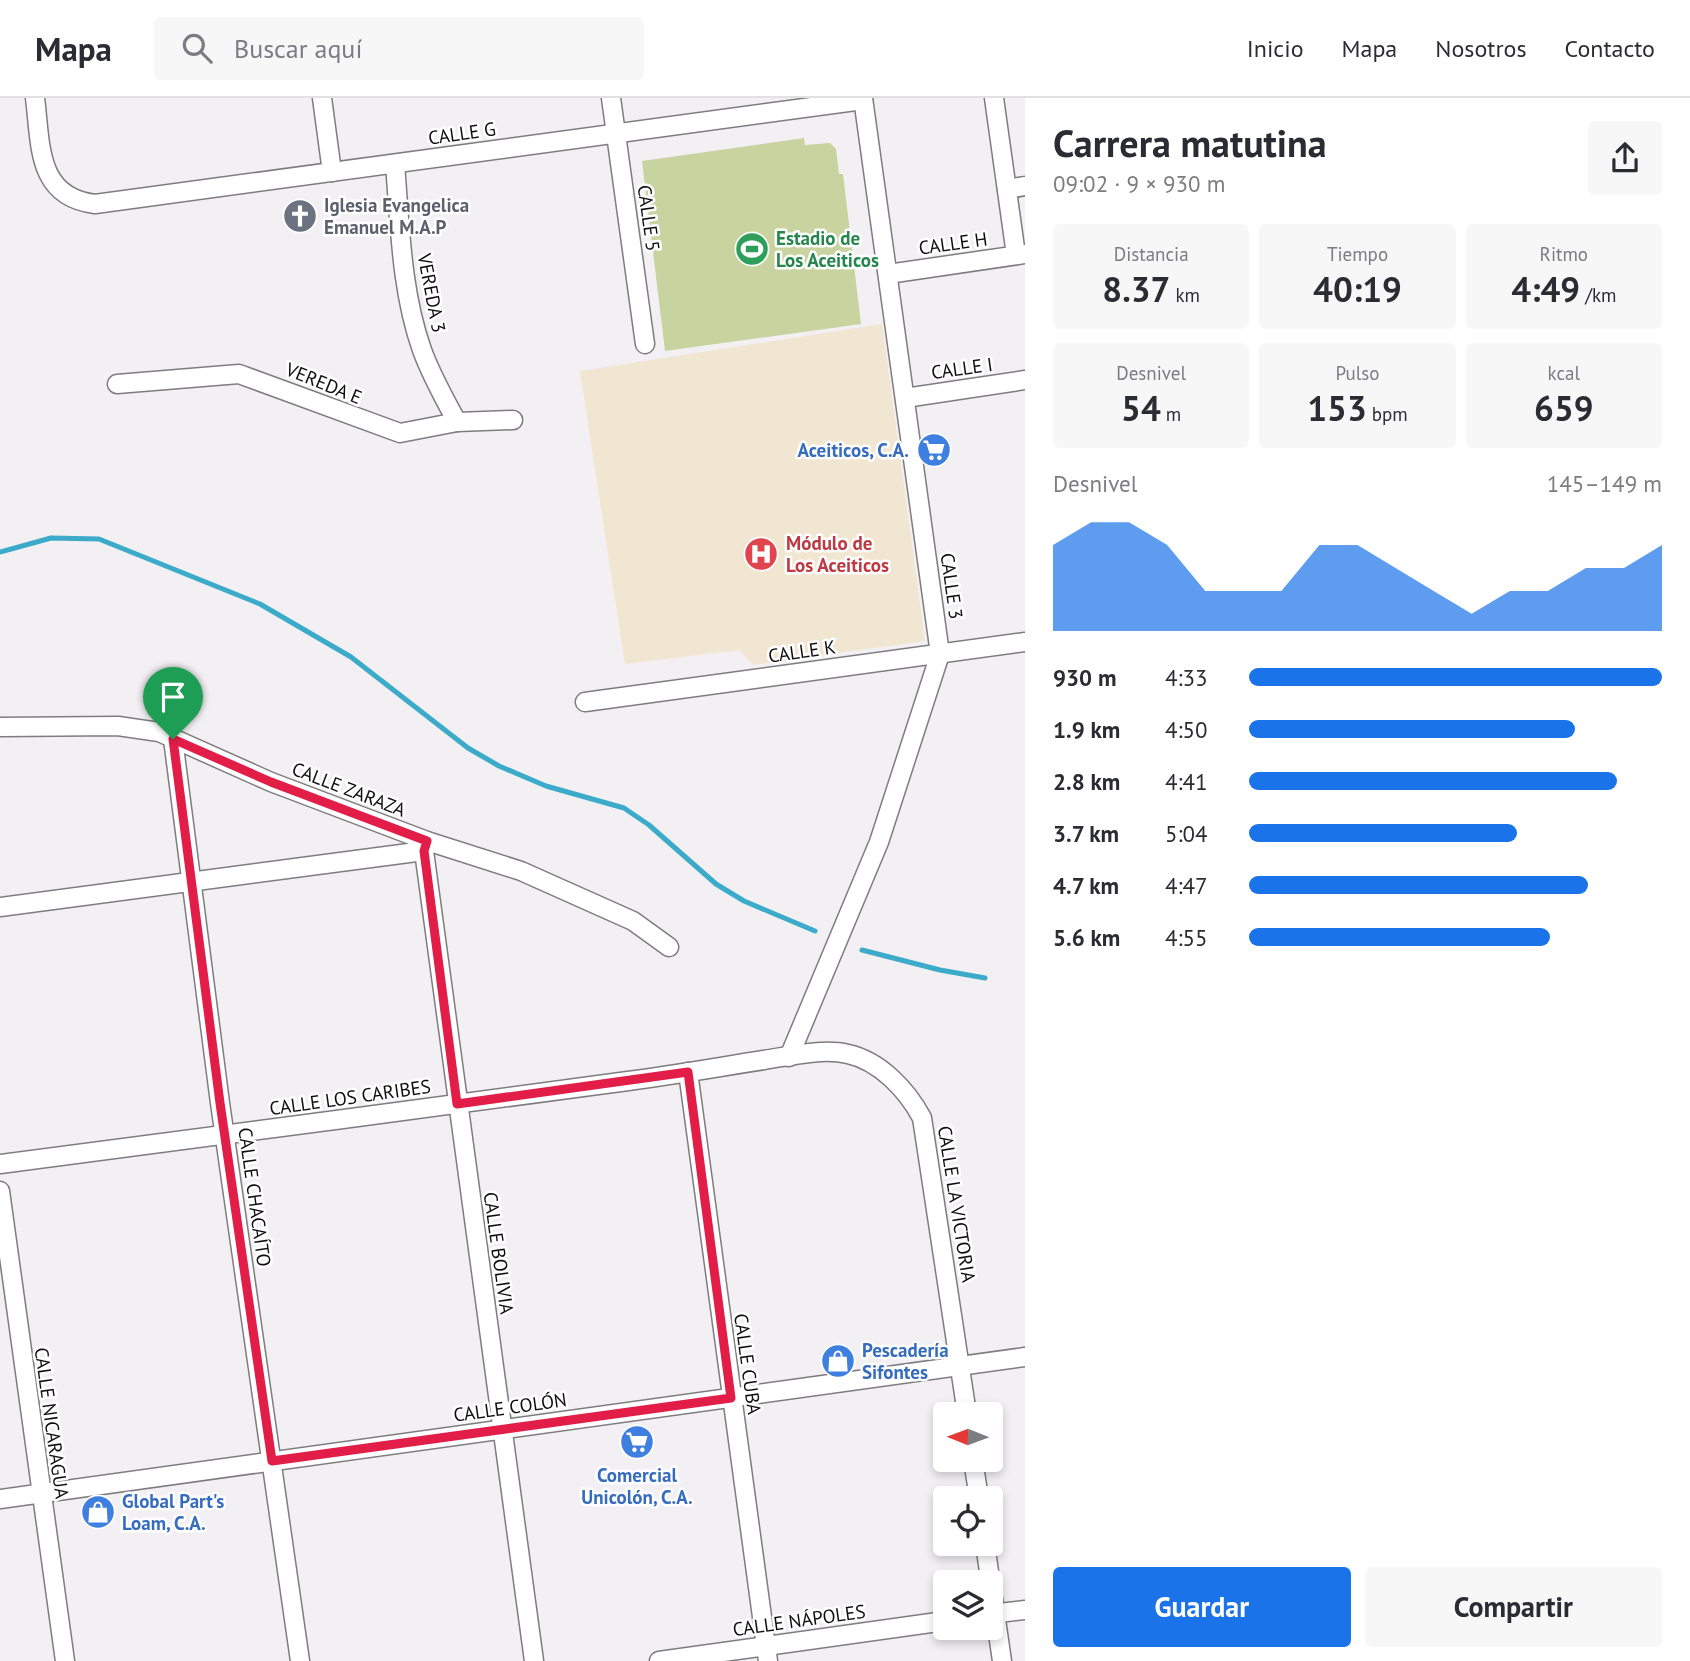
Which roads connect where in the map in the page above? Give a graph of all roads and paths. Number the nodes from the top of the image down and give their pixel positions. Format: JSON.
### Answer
{"nodes":[{"id":1,"x":35,"y":98,"type":"edge"},
{"id":2,"x":322,"y":98,"type":"edge"},
{"id":3,"x":611,"y":98,"type":"edge"},
{"id":4,"x":993,"y":98,"type":"edge"},
{"id":5,"x":863,"y":99,"type":"edge"},
{"id":6,"x":616,"y":134,"type":"junction"},
{"id":7,"x":395,"y":164,"type":"junction"},
{"id":8,"x":332,"y":172,"type":"junction"},
{"id":9,"x":1025,"y":186,"type":"edge"},
{"id":10,"x":1007,"y":189,"type":"junction"},
{"id":11,"x":1021,"y":255,"type":"edge"},
{"id":12,"x":888,"y":274,"type":"junction"},
{"id":13,"x":645,"y":344,"type":"dead end"},
{"id":14,"x":1025,"y":380,"type":"edge"},
{"id":15,"x":117,"y":384,"type":"dead end"},
{"id":16,"x":905,"y":398,"type":"junction"},
{"id":17,"x":513,"y":419,"type":"dead end"},
{"id":18,"x":457,"y":422,"type":"junction"},
{"id":19,"x":1025,"y":642,"type":"edge"},
{"id":20,"x":940,"y":654,"type":"junction"},
{"id":21,"x":585,"y":702,"type":"dead end"},
{"id":22,"x":0,"y":727,"type":"edge"},
{"id":23,"x":173,"y":739,"type":"junction"},
{"id":24,"x":425,"y":846,"type":"junction"},
{"id":25,"x":192,"y":881,"type":"junction"},
{"id":26,"x":0,"y":906,"type":"edge"},
{"id":27,"x":669,"y":947,"type":"dead end"},
{"id":28,"x":789,"y":1057,"type":"junction"},
{"id":29,"x":688,"y":1072,"type":"junction"},
{"id":30,"x":457,"y":1104,"type":"junction"},
{"id":31,"x":225,"y":1134,"type":"junction"},
{"id":32,"x":0,"y":1164,"type":"edge"},
{"id":33,"x":0,"y":1191,"type":"edge"},
{"id":34,"x":1025,"y":1357,"type":"edge"},
{"id":35,"x":960,"y":1366,"type":"junction"},
{"id":36,"x":731,"y":1398,"type":"junction"},
{"id":37,"x":965,"y":1402,"type":"edge"},
{"id":38,"x":502,"y":1430,"type":"junction"},
{"id":39,"x":272,"y":1461,"type":"junction"},
{"id":40,"x":41,"y":1493,"type":"junction"},
{"id":41,"x":0,"y":1499,"type":"edge"},
{"id":42,"x":1025,"y":1609,"type":"edge"},
{"id":43,"x":1003,"y":1612,"type":"edge"},
{"id":44,"x":933,"y":1623,"type":"edge"},
{"id":45,"x":998,"y":1640,"type":"edge"},
{"id":46,"x":767,"y":1653,"type":"edge"},
{"id":47,"x":65,"y":1661,"type":"edge"},
{"id":48,"x":300,"y":1661,"type":"edge"},
{"id":49,"x":534,"y":1661,"type":"edge"},
{"id":50,"x":659,"y":1661,"type":"edge"},
{"id":51,"x":1002,"y":1661,"type":"edge"}],
"edges":[{"from":1,"to":8,"type":"street","name":"CALLE G"},
{"from":2,"to":8,"type":"street"},
{"from":3,"to":6,"type":"street","name":"CALLE 5"},
{"from":4,"to":10,"type":"street"},
{"from":5,"to":6,"type":"street","name":"CALLE G"},
{"from":5,"to":12,"type":"street","name":"CALLE 3"},
{"from":6,"to":7,"type":"street","name":"CALLE G"},
{"from":6,"to":13,"type":"street","name":"CALLE 5"},
{"from":7,"to":8,"type":"street","name":"CALLE G"},
{"from":7,"to":18,"type":"street","name":"VEREDA 3"},
{"from":9,"to":10,"type":"street"},
{"from":10,"to":11,"type":"street"},
{"from":11,"to":12,"type":"street","name":"CALLE H"},
{"from":12,"to":16,"type":"street","name":"CALLE 3"},
{"from":14,"to":16,"type":"street","name":"CALLE I"},
{"from":15,"to":18,"type":"street","name":"VEREDA E"},
{"from":16,"to":20,"type":"street","name":"CALLE 3"},
{"from":17,"to":18,"type":"street","name":"VEREDA E"},
{"from":19,"to":20,"type":"street","name":"CALLE K"},
{"from":20,"to":21,"type":"street","name":"CALLE K"},
{"from":20,"to":28,"type":"street","name":"CALLE 3"},
{"from":22,"to":23,"type":"street","name":"CALLE ZARAZA"},
{"from":23,"to":24,"type":"street","name":"CALLE ZARAZA"},
{"from":23,"to":25,"type":"street","name":"CALLE CHACAÍTO"},
{"from":24,"to":25,"type":"street"},
{"from":24,"to":27,"type":"street","name":"CALLE ZARAZA"},
{"from":24,"to":30,"type":"street","name":"CALLE BOLIVIA"},
{"from":25,"to":26,"type":"street"},
{"from":25,"to":31,"type":"street","name":"CALLE CHACAÍTO"},
{"from":28,"to":29,"type":"street","name":"CALLE LOS CARIBES"},
{"from":28,"to":35,"type":"street","name":"CALLE LA VICTORIA"},
{"from":29,"to":30,"type":"street","name":"CALLE LOS CARIBES"},
{"from":29,"to":36,"type":"street","name":"CALLE CUBA"},
{"from":30,"to":31,"type":"street","name":"CALLE LOS CARIBES"},
{"from":30,"to":38,"type":"street","name":"CALLE BOLIVIA"},
{"from":31,"to":32,"type":"street","name":"CALLE LOS CARIBES"},
{"from":31,"to":39,"type":"street","name":"CALLE CHACAÍTO"},
{"from":33,"to":40,"type":"street","name":"CALLE NICARAGUA"},
{"from":34,"to":35,"type":"street","name":"CALLE COLÓN"},
{"from":35,"to":36,"type":"street","name":"CALLE COLÓN"},
{"from":35,"to":37,"type":"street","name":"CALLE LA VICTORIA"},
{"from":36,"to":38,"type":"street","name":"CALLE COLÓN"},
{"from":36,"to":46,"type":"street","name":"CALLE CUBA"},
{"from":38,"to":39,"type":"street","name":"CALLE COLÓN"},
{"from":38,"to":49,"type":"street","name":"CALLE BOLIVIA"},
{"from":39,"to":40,"type":"street","name":"CALLE COLÓN"},
{"from":39,"to":48,"type":"street","name":"CALLE CHACAÍTO"},
{"from":40,"to":41,"type":"street","name":"CALLE COLÓN"},
{"from":40,"to":47,"type":"street","name":"CALLE NICARAGUA"},
{"from":42,"to":43,"type":"street"},
{"from":44,"to":46,"type":"street","name":"CALLE NÁPOLES"},
{"from":45,"to":51,"type":"street"},
{"from":46,"to":50,"type":"street","name":"CALLE NÁPOLES"}]}
